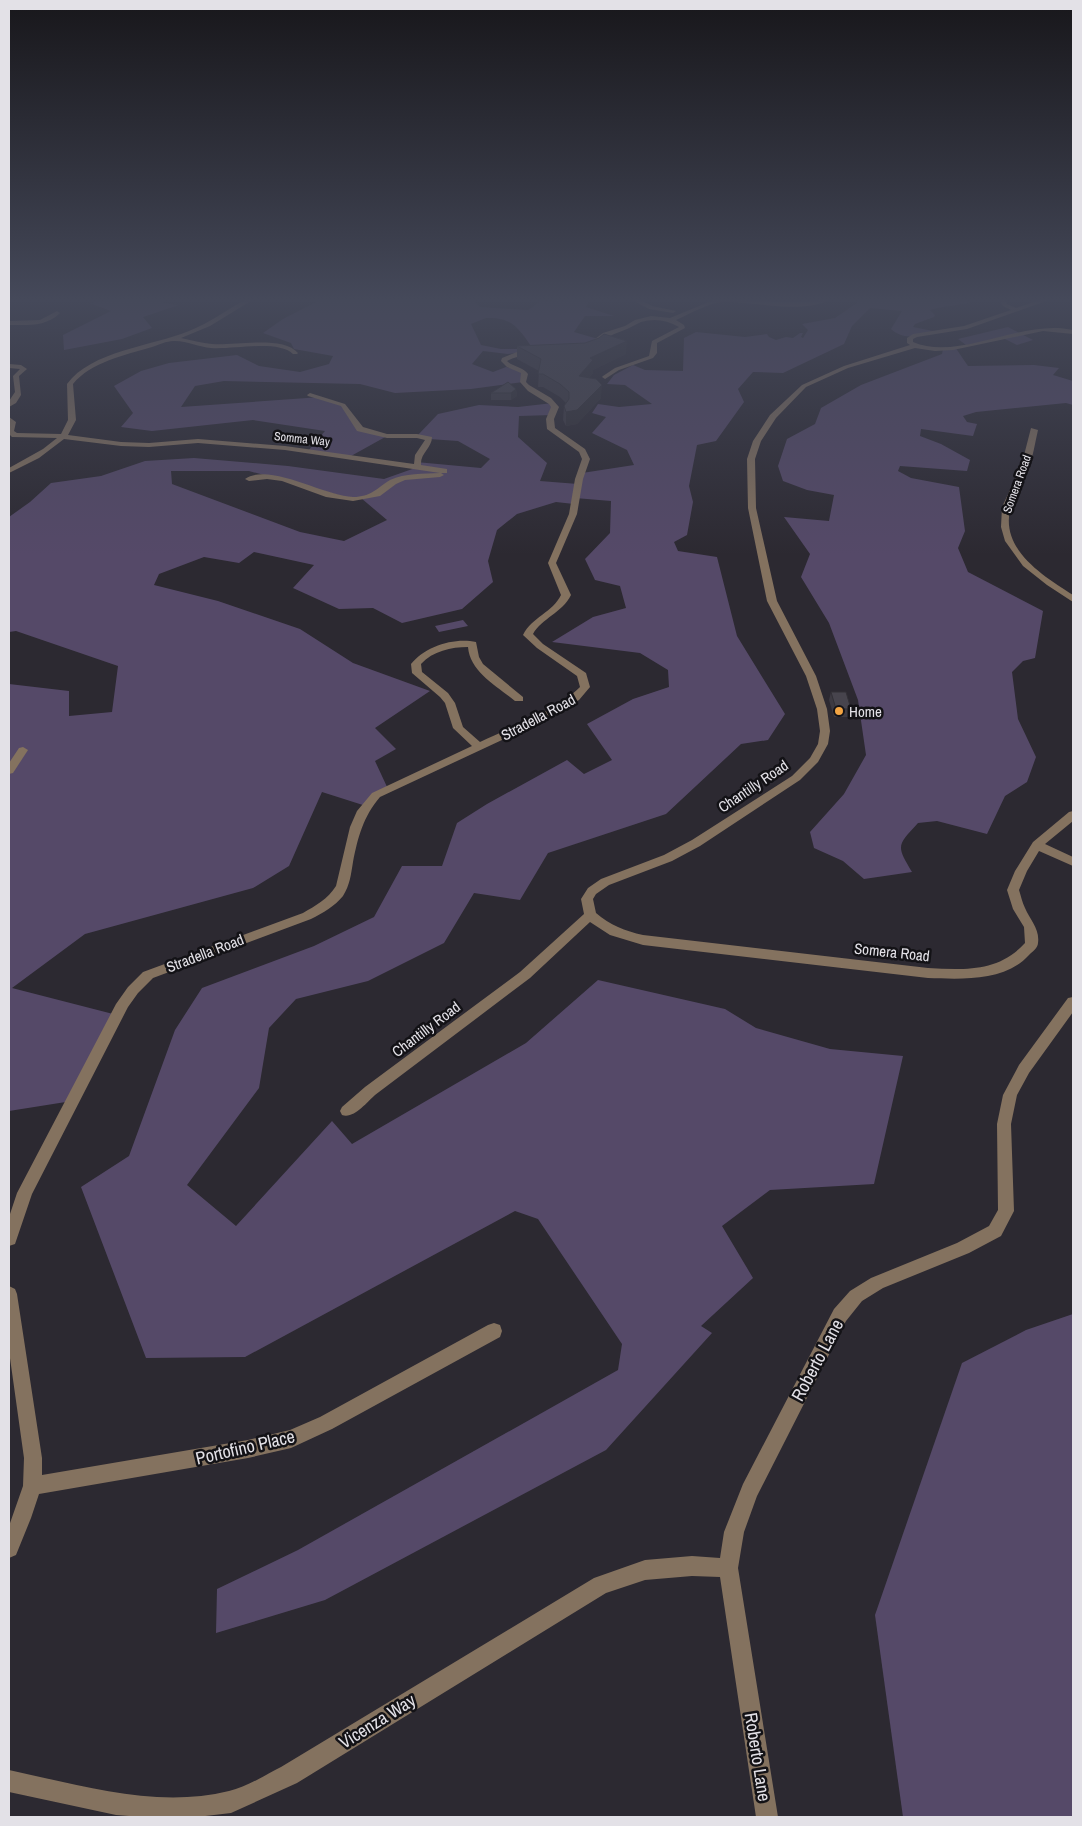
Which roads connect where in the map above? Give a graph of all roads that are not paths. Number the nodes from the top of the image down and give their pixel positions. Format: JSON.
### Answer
{"nodes":[{"id":1,"x":18,"y":384,"type":"edge"},
{"id":2,"x":70,"y":384,"type":"edge"},
{"id":3,"x":525,"y":384,"type":"edge"},
{"id":4,"x":808,"y":384,"type":"edge"},
{"id":5,"x":310,"y":395,"type":"dead end"},
{"id":6,"x":9,"y":405,"type":"edge"},
{"id":7,"x":9,"y":419,"type":"edge"},
{"id":8,"x":1034,"y":430,"type":"dead end"},
{"id":9,"x":10,"y":432,"type":"edge"},
{"id":10,"x":63,"y":436,"type":"junction"},
{"id":11,"x":418,"y":467,"type":"junction"},
{"id":12,"x":9,"y":471,"type":"edge"},
{"id":13,"x":251,"y":479,"type":"dead end"},
{"id":14,"x":1073,"y":599,"type":"edge"},
{"id":15,"x":519,"y":699,"type":"dead end"},
{"id":16,"x":479,"y":747,"type":"junction"},
{"id":17,"x":23,"y":750,"type":"dead end"},
{"id":18,"x":9,"y":771,"type":"edge"},
{"id":19,"x":1073,"y":815,"type":"edge"},
{"id":20,"x":1037,"y":845,"type":"junction"},
{"id":21,"x":1073,"y":862,"type":"edge"},
{"id":22,"x":590,"y":915,"type":"junction"},
{"id":23,"x":1073,"y":1002,"type":"edge"},
{"id":24,"x":347,"y":1111,"type":"dead end"},
{"id":25,"x":9,"y":1239,"type":"edge"},
{"id":26,"x":9,"y":1294,"type":"edge"},
{"id":27,"x":494,"y":1331,"type":"dead end"},
{"id":28,"x":32,"y":1486,"type":"junction"},
{"id":29,"x":9,"y":1548,"type":"edge"},
{"id":30,"x":728,"y":1568,"type":"junction"},
{"id":31,"x":9,"y":1782,"type":"edge"},
{"id":32,"x":767,"y":1817,"type":"edge"}],
"edges":[{"from":1,"to":6,"type":"street"},
{"from":2,"to":10,"type":"street"},
{"from":3,"to":16,"type":"street","name":"Stradella Road"},
{"from":4,"to":22,"type":"street","name":"Chantilly Road"},
{"from":5,"to":11,"type":"street"},
{"from":7,"to":9,"type":"street"},
{"from":8,"to":14,"type":"street","name":"Somera Road"},
{"from":9,"to":10,"type":"street","name":"Somma Way"},
{"from":10,"to":11,"type":"street","name":"Somma Way"},
{"from":10,"to":12,"type":"street"},
{"from":11,"to":13,"type":"street","name":"Somma Way"},
{"from":15,"to":16,"type":"street"},
{"from":16,"to":25,"type":"street","name":"Stradella Road"},
{"from":17,"to":18,"type":"street"},
{"from":19,"to":20,"type":"street","name":"Somera Road"},
{"from":20,"to":21,"type":"street"},
{"from":20,"to":22,"type":"street","name":"Somera Road"},
{"from":22,"to":24,"type":"street","name":"Chantilly Road"},
{"from":23,"to":30,"type":"street","name":"Roberto Lane"},
{"from":26,"to":28,"type":"street"},
{"from":27,"to":28,"type":"street","name":"Portofino Place"},
{"from":28,"to":29,"type":"street"},
{"from":30,"to":31,"type":"street","name":"Vicenza Way"},
{"from":30,"to":32,"type":"street","name":"Roberto Lane"}]}
